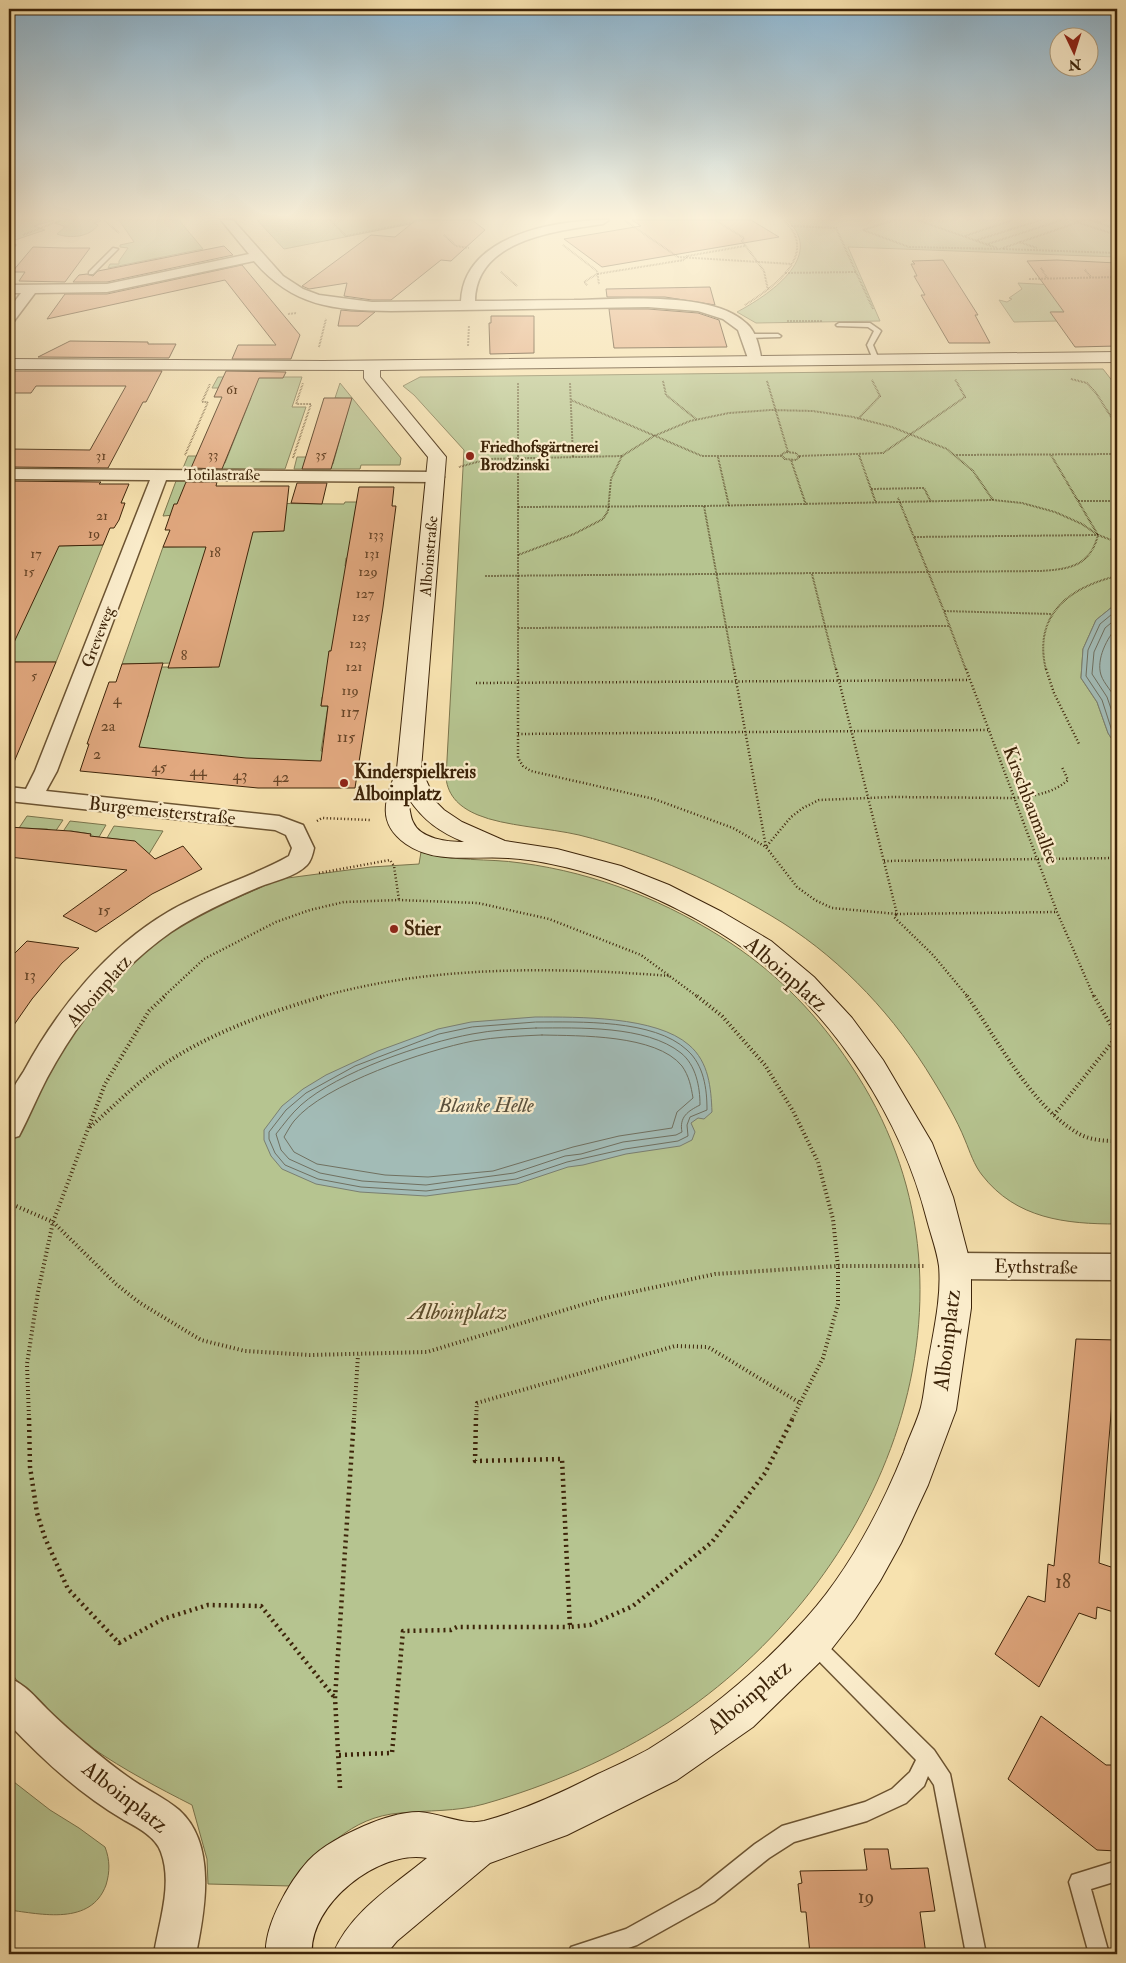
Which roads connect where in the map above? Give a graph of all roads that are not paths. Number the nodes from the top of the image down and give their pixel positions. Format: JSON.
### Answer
{"nodes":[{"id":1,"x":715,"y":312,"type":"edge"},
{"id":2,"x":839,"y":325,"type":"dead end"},
{"id":3,"x":748,"y":336,"type":"junction"},
{"id":4,"x":778,"y":336,"type":"dead end"},
{"id":5,"x":1117,"y":358,"type":"edge"},
{"id":6,"x":877,"y":360,"type":"junction"},
{"id":7,"x":755,"y":362,"type":"junction"},
{"id":8,"x":9,"y":364,"type":"edge"},
{"id":9,"x":372,"y":366,"type":"junction"},
{"id":10,"x":436,"y":473,"type":"junction"},
{"id":11,"x":9,"y":474,"type":"edge"},
{"id":12,"x":168,"y":475,"type":"junction"},
{"id":13,"x":409,"y":769,"type":"junction"},
{"id":14,"x":9,"y":794,"type":"edge"},
{"id":15,"x":32,"y":797,"type":"junction"},
{"id":16,"x":303,"y":848,"type":"joint"},
{"id":17,"x":506,"y":849,"type":"junction"},
{"id":18,"x":9,"y":1128,"type":"edge"},
{"id":19,"x":955,"y":1266,"type":"junction"},
{"id":20,"x":1117,"y":1268,"type":"edge"},
{"id":21,"x":812,"y":1642,"type":"junction"},
{"id":22,"x":9,"y":1697,"type":"edge"},
{"id":23,"x":927,"y":1757,"type":"junction"},
{"id":24,"x":477,"y":1845,"type":"junction"},
{"id":25,"x":1117,"y":1871,"type":"edge"},
{"id":26,"x":175,"y":1954,"type":"edge"},
{"id":27,"x":289,"y":1954,"type":"edge"},
{"id":28,"x":356,"y":1954,"type":"edge"},
{"id":29,"x":578,"y":1954,"type":"edge"},
{"id":30,"x":976,"y":1954,"type":"edge"},
{"id":31,"x":1099,"y":1954,"type":"edge"}],
"edges":[{"from":1,"to":3,"type":"street"},
{"from":2,"to":6,"type":"lane"},
{"from":3,"to":4,"type":"lane"},
{"from":3,"to":7,"type":"street"},
{"from":5,"to":6,"type":"street"},
{"from":6,"to":7,"type":"street"},
{"from":7,"to":9,"type":"street"},
{"from":8,"to":9,"type":"street"},
{"from":9,"to":10,"type":"street","name":"Alboinstraße"},
{"from":10,"to":12,"type":"street","name":"Totilastraße"},
{"from":10,"to":13,"type":"street","name":"Alboinstraße"},
{"from":11,"to":12,"type":"street","name":"Totilastraße"},
{"from":12,"to":15,"type":"street","name":"Greveweg"},
{"from":13,"to":17,"type":"street","name":"Alboinplatz"},
{"from":13,"to":17,"type":"street","name":"Alboinplatz"},
{"from":14,"to":15,"type":"street","name":"Burgemeisterstraße"},
{"from":15,"to":16,"type":"street","name":"Burgemeisterstraße"},
{"from":16,"to":18,"type":"street","name":"Alboinplatz"},
{"from":17,"to":19,"type":"street","name":"Alboinplatz"},
{"from":19,"to":20,"type":"street","name":"Eythstraße"},
{"from":19,"to":21,"type":"street","name":"Alboinplatz"},
{"from":21,"to":23,"type":"lane"},
{"from":21,"to":24,"type":"street","name":"Alboinplatz"},
{"from":22,"to":26,"type":"street","name":"Alboinplatz"},
{"from":23,"to":29,"type":"lane"},
{"from":23,"to":30,"type":"lane"},
{"from":24,"to":27,"type":"street","name":"Alboinplatz"},
{"from":24,"to":28,"type":"street","name":"Alboinplatz"},
{"from":25,"to":31,"type":"lane"}]}
